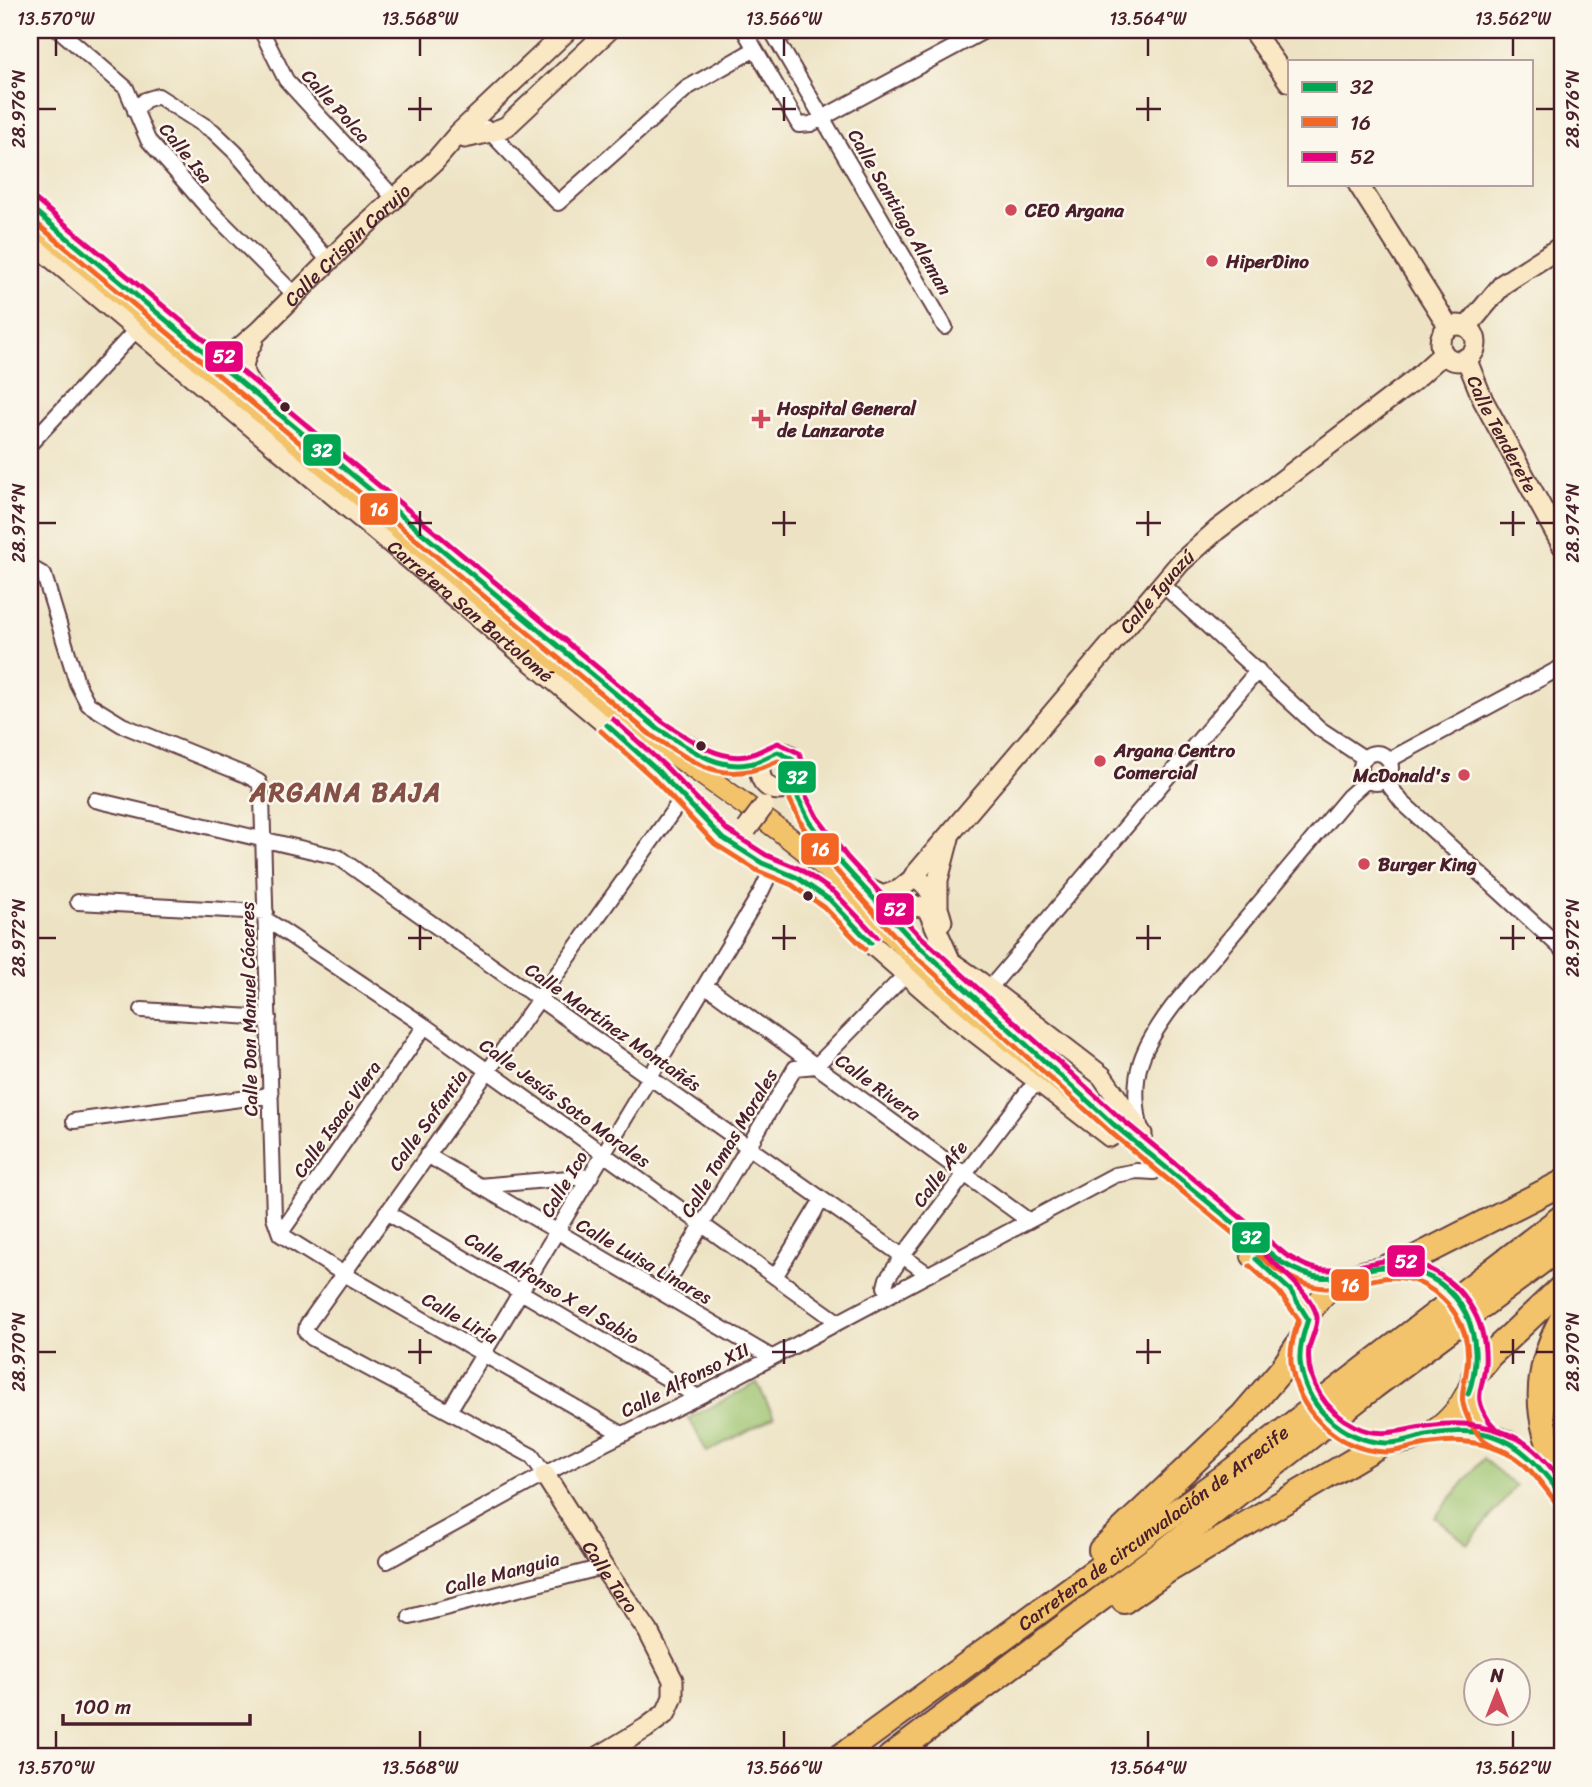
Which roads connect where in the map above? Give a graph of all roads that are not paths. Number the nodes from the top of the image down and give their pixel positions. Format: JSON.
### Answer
{"nodes":[{"id":1,"x":59,"y":30,"type":"edge"},
{"id":2,"x":261,"y":30,"type":"edge"},
{"id":3,"x":568,"y":30,"type":"edge"},
{"id":4,"x":609,"y":30,"type":"edge"},
{"id":5,"x":744,"y":30,"type":"edge"},
{"id":6,"x":792,"y":30,"type":"edge"},
{"id":7,"x":986,"y":30,"type":"edge"},
{"id":8,"x":1252,"y":30,"type":"edge"},
{"id":9,"x":773,"y":34,"type":"edge"},
{"id":10,"x":755,"y":49,"type":"junction"},
{"id":11,"x":1288,"y":81,"type":"edge"},
{"id":12,"x":135,"y":111,"type":"junction"},
{"id":13,"x":480,"y":113,"type":"junction"},
{"id":14,"x":821,"y":118,"type":"junction"},
{"id":15,"x":491,"y":134,"type":"junction"},
{"id":16,"x":465,"y":138,"type":"joint"},
{"id":17,"x":435,"y":161,"type":"junction"},
{"id":18,"x":1358,"y":186,"type":"edge"},
{"id":19,"x":395,"y":199,"type":"junction"},
{"id":20,"x":31,"y":222,"type":"edge"},
{"id":21,"x":1562,"y":246,"type":"edge"},
{"id":22,"x":329,"y":261,"type":"junction"},
{"id":23,"x":295,"y":295,"type":"junction"},
{"id":24,"x":945,"y":327,"type":"dead end"},
{"id":25,"x":1458,"y":327,"type":"junction"},
{"id":26,"x":136,"y":330,"type":"junction"},
{"id":27,"x":259,"y":331,"type":"junction"},
{"id":28,"x":1443,"y":354,"type":"junction"},
{"id":29,"x":1466,"y":358,"type":"junction"},
{"id":30,"x":220,"y":365,"type":"junction"},
{"id":31,"x":263,"y":400,"type":"junction"},
{"id":32,"x":30,"y":444,"type":"edge"},
{"id":33,"x":1562,"y":545,"type":"edge"},
{"id":34,"x":30,"y":567,"type":"edge"},
{"id":35,"x":1162,"y":584,"type":"junction"},
{"id":36,"x":1562,"y":667,"type":"edge"},
{"id":37,"x":1258,"y":670,"type":"junction"},
{"id":38,"x":1364,"y":758,"type":"junction"},
{"id":39,"x":1389,"y":760,"type":"junction"},
{"id":40,"x":764,"y":761,"type":"junction"},
{"id":41,"x":1367,"y":779,"type":"junction"},
{"id":42,"x":1385,"y":780,"type":"junction"},
{"id":43,"x":796,"y":782,"type":"junction"},
{"id":44,"x":683,"y":797,"type":"junction"},
{"id":45,"x":769,"y":798,"type":"junction"},
{"id":46,"x":95,"y":800,"type":"dead end"},
{"id":47,"x":950,"y":834,"type":"junction"},
{"id":48,"x":262,"y":840,"type":"junction"},
{"id":49,"x":737,"y":847,"type":"junction"},
{"id":50,"x":773,"y":867,"type":"junction"},
{"id":51,"x":912,"y":878,"type":"junction"},
{"id":52,"x":861,"y":886,"type":"junction"},
{"id":53,"x":78,"y":901,"type":"dead end"},
{"id":54,"x":932,"y":908,"type":"junction"},
{"id":55,"x":267,"y":916,"type":"junction"},
{"id":56,"x":898,"y":922,"type":"junction"},
{"id":57,"x":1562,"y":949,"type":"edge"},
{"id":58,"x":905,"y":975,"type":"junction"},
{"id":59,"x":705,"y":985,"type":"junction"},
{"id":60,"x":985,"y":986,"type":"junction"},
{"id":61,"x":540,"y":999,"type":"junction"},
{"id":62,"x":142,"y":1010,"type":"dead end"},
{"id":63,"x":269,"y":1018,"type":"junction"},
{"id":64,"x":425,"y":1026,"type":"junction"},
{"id":65,"x":816,"y":1066,"type":"junction"},
{"id":66,"x":488,"y":1071,"type":"junction"},
{"id":67,"x":649,"y":1076,"type":"junction"},
{"id":68,"x":1039,"y":1083,"type":"junction"},
{"id":69,"x":271,"y":1095,"type":"junction"},
{"id":70,"x":1088,"y":1101,"type":"junction"},
{"id":71,"x":74,"y":1121,"type":"dead end"},
{"id":72,"x":1142,"y":1134,"type":"junction"},
{"id":73,"x":1110,"y":1137,"type":"junction"},
{"id":74,"x":750,"y":1146,"type":"junction"},
{"id":75,"x":604,"y":1154,"type":"junction"},
{"id":76,"x":427,"y":1155,"type":"junction"},
{"id":77,"x":1158,"y":1170,"type":"junction"},
{"id":78,"x":965,"y":1173,"type":"junction"},
{"id":79,"x":591,"y":1176,"type":"junction"},
{"id":80,"x":1562,"y":1183,"type":"edge"},
{"id":81,"x":479,"y":1186,"type":"junction"},
{"id":82,"x":821,"y":1201,"type":"junction"},
{"id":83,"x":386,"y":1212,"type":"junction"},
{"id":84,"x":1562,"y":1217,"type":"edge"},
{"id":85,"x":1029,"y":1221,"type":"junction"},
{"id":86,"x":703,"y":1225,"type":"junction"},
{"id":87,"x":557,"y":1233,"type":"junction"},
{"id":88,"x":280,"y":1234,"type":"junction"},
{"id":89,"x":1562,"y":1246,"type":"edge"},
{"id":90,"x":902,"y":1257,"type":"junction"},
{"id":91,"x":1387,"y":1267,"type":"junction"},
{"id":92,"x":344,"y":1274,"type":"junction"},
{"id":93,"x":928,"y":1274,"type":"junction"},
{"id":94,"x":1351,"y":1275,"type":"junction"},
{"id":95,"x":775,"y":1277,"type":"junction"},
{"id":96,"x":1562,"y":1287,"type":"edge"},
{"id":97,"x":520,"y":1292,"type":"junction"},
{"id":98,"x":662,"y":1293,"type":"junction"},
{"id":99,"x":890,"y":1294,"type":"junction"},
{"id":100,"x":1562,"y":1319,"type":"edge"},
{"id":101,"x":838,"y":1322,"type":"junction"},
{"id":102,"x":1305,"y":1329,"type":"junction"},
{"id":103,"x":482,"y":1353,"type":"junction"},
{"id":104,"x":771,"y":1357,"type":"junction"},
{"id":105,"x":1471,"y":1385,"type":"junction"},
{"id":106,"x":698,"y":1397,"type":"junction"},
{"id":107,"x":449,"y":1411,"type":"junction"},
{"id":108,"x":622,"y":1434,"type":"junction"},
{"id":109,"x":1427,"y":1434,"type":"junction"},
{"id":110,"x":1489,"y":1435,"type":"junction"},
{"id":111,"x":1383,"y":1443,"type":"junction"},
{"id":112,"x":1562,"y":1473,"type":"edge"},
{"id":113,"x":545,"y":1475,"type":"junction"},
{"id":114,"x":1562,"y":1496,"type":"edge"},
{"id":115,"x":387,"y":1561,"type":"dead end"},
{"id":116,"x":603,"y":1567,"type":"junction"},
{"id":117,"x":410,"y":1617,"type":"dead end"},
{"id":118,"x":954,"y":1676,"type":"junction"},
{"id":119,"x":928,"y":1730,"type":"junction"},
{"id":120,"x":598,"y":1757,"type":"edge"},
{"id":121,"x":840,"y":1757,"type":"edge"},
{"id":122,"x":890,"y":1757,"type":"edge"}],
"edges":[{"from":1,"to":12,"type":"street","name":"Calle Isa"},
{"from":2,"to":19,"type":"street","name":"Calle Polca"},
{"from":3,"to":13,"type":"street","name":"Calle Crispin Corujo"},
{"from":4,"to":15,"type":"street","name":"Calle Crispin Corujo"},
{"from":5,"to":10,"type":"street","name":"Calle Santiago Aleman"},
{"from":6,"to":9,"type":"street"},
{"from":7,"to":14,"type":"street"},
{"from":8,"to":11,"type":"street"},
{"from":9,"to":14,"type":"street","name":"Calle Santiago Aleman"},
{"from":10,"to":14,"type":"street","name":"Calle Santiago Aleman"},
{"from":10,"to":15,"type":"street"},
{"from":12,"to":22,"type":"street"},
{"from":12,"to":23,"type":"street","name":"Calle Isa"},
{"from":13,"to":15,"type":"street"},
{"from":13,"to":17,"type":"street","name":"Calle Crispin Corujo"},
{"from":14,"to":24,"type":"street","name":"Calle Santiago Aleman"},
{"from":15,"to":16,"type":"street","name":"Calle Crispin Corujo"},
{"from":16,"to":17,"type":"street","name":"Calle Crispin Corujo"},
{"from":17,"to":19,"type":"street","name":"Calle Crispin Corujo"},
{"from":18,"to":25,"type":"street"},
{"from":19,"to":22,"type":"street","name":"Calle Crispin Corujo"},
{"from":20,"to":26,"type":"street","name":"Carretera San Bartolomé"},
{"from":20,"to":30,"type":"street","name":"Carretera San Bartolomé"},
{"from":20,"to":70,"type":"main road","name":"Carretera San Bartolomé"},
{"from":20,"to":73,"type":"main road","name":"Carretera San Bartolomé"},
{"from":21,"to":25,"type":"street"},
{"from":22,"to":23,"type":"street","name":"Calle Crispin Corujo"},
{"from":23,"to":27,"type":"street","name":"Calle Crispin Corujo"},
{"from":25,"to":28,"type":"street"},
{"from":25,"to":29,"type":"street"},
{"from":26,"to":32,"type":"street"},
{"from":26,"to":44,"type":"street","name":"Carretera San Bartolomé"},
{"from":27,"to":30,"type":"street","name":"Calle Crispin Corujo"},
{"from":27,"to":31,"type":"street","name":"Calle Crispin Corujo"},
{"from":28,"to":29,"type":"street"},
{"from":28,"to":35,"type":"street","name":"Calle Iguazú"},
{"from":29,"to":33,"type":"street","name":"Calle Tenderete"},
{"from":30,"to":31,"type":"street","name":"Carretera San Bartolomé"},
{"from":31,"to":40,"type":"street","name":"Carretera San Bartolomé"},
{"from":34,"to":48,"type":"street","name":"Calle Don Manuel Cáceres"},
{"from":35,"to":37,"type":"street"},
{"from":35,"to":47,"type":"street","name":"Calle Iguazú"},
{"from":36,"to":39,"type":"street"},
{"from":37,"to":38,"type":"street"},
{"from":37,"to":60,"type":"street"},
{"from":38,"to":39,"type":"street"},
{"from":38,"to":41,"type":"street"},
{"from":39,"to":42,"type":"street"},
{"from":40,"to":43,"type":"street"},
{"from":40,"to":45,"type":"street"},
{"from":41,"to":42,"type":"street"},
{"from":41,"to":72,"type":"street"},
{"from":42,"to":57,"type":"street"},
{"from":43,"to":45,"type":"street"},
{"from":43,"to":52,"type":"street","name":"Carretera San Bartolomé"},
{"from":44,"to":49,"type":"street","name":"Carretera San Bartolomé"},
{"from":44,"to":61,"type":"street","name":"Calle Safantia"},
{"from":45,"to":49,"type":"street","bridge":true},
{"from":46,"to":48,"type":"street","name":"Calle Martínez Montañés"},
{"from":47,"to":51,"type":"street","name":"Calle Iguazú"},
{"from":47,"to":54,"type":"street"},
{"from":48,"to":55,"type":"street","name":"Calle Don Manuel Cáceres"},
{"from":48,"to":61,"type":"street","name":"Calle Martínez Montañés"},
{"from":49,"to":50,"type":"street","name":"Carretera San Bartolomé"},
{"from":50,"to":58,"type":"street","name":"Carretera San Bartolomé"},
{"from":50,"to":59,"type":"street","name":"Calle Ico"},
{"from":51,"to":52,"type":"street"},
{"from":51,"to":54,"type":"street"},
{"from":51,"to":56,"type":"street"},
{"from":52,"to":56,"type":"street","name":"Carretera San Bartolomé"},
{"from":53,"to":55,"type":"street"},
{"from":54,"to":56,"type":"street"},
{"from":54,"to":60,"type":"street"},
{"from":55,"to":63,"type":"street","name":"Calle Don Manuel Cáceres"},
{"from":55,"to":64,"type":"street","name":"Calle Jesús Soto Morales"},
{"from":56,"to":70,"type":"street","name":"Carretera San Bartolomé"},
{"from":58,"to":65,"type":"street","name":"Calle Tomas Morales"},
{"from":58,"to":68,"type":"street"},
{"from":59,"to":65,"type":"street","name":"Calle Rivera"},
{"from":59,"to":67,"type":"street","name":"Calle Ico"},
{"from":60,"to":72,"type":"street"},
{"from":61,"to":66,"type":"street","name":"Calle Safantia"},
{"from":61,"to":67,"type":"street","name":"Calle Martínez Montañés"},
{"from":62,"to":63,"type":"street"},
{"from":63,"to":69,"type":"street","name":"Calle Don Manuel Cáceres"},
{"from":64,"to":66,"type":"street","name":"Calle Jesús Soto Morales"},
{"from":64,"to":88,"type":"street","name":"Calle Isaac Viera"},
{"from":65,"to":74,"type":"street","name":"Calle Tomas Morales"},
{"from":65,"to":78,"type":"street","name":"Calle Rivera"},
{"from":66,"to":75,"type":"street","name":"Calle Jesús Soto Morales"},
{"from":66,"to":76,"type":"street","name":"Calle Safantia"},
{"from":67,"to":74,"type":"street","name":"Calle Martínez Montañés"},
{"from":67,"to":75,"type":"street","name":"Calle Ico"},
{"from":68,"to":73,"type":"street"},
{"from":68,"to":78,"type":"street","name":"Calle Afe"},
{"from":69,"to":71,"type":"street"},
{"from":69,"to":88,"type":"street","name":"Calle Don Manuel Cáceres"},
{"from":70,"to":77,"type":"main road","name":"Carretera San Bartolomé"},
{"from":72,"to":77,"type":"main road"},
{"from":73,"to":77,"type":"main road","name":"Carretera San Bartolomé"},
{"from":74,"to":82,"type":"street","name":"Calle Martínez Montañés"},
{"from":74,"to":86,"type":"street","name":"Calle Tomas Morales"},
{"from":75,"to":79,"type":"street","name":"Calle Ico"},
{"from":75,"to":86,"type":"street","name":"Calle Jesús Soto Morales"},
{"from":76,"to":81,"type":"street","name":"Calle Luisa Linares"},
{"from":76,"to":83,"type":"street","name":"Calle Safantia"},
{"from":77,"to":85,"type":"street","name":"Calle Alfonso XII"},
{"from":77,"to":94,"type":"main road","name":"Carretera San Bartolomé"},
{"from":77,"to":102,"type":"main road","name":"Carretera San Bartolomé"},
{"from":78,"to":85,"type":"street","name":"Calle Rivera"},
{"from":78,"to":90,"type":"street","name":"Calle Afe"},
{"from":79,"to":81,"type":"street"},
{"from":79,"to":87,"type":"street","name":"Calle Ico"},
{"from":80,"to":91,"type":"highway"},
{"from":81,"to":87,"type":"street","name":"Calle Luisa Linares"},
{"from":82,"to":90,"type":"street","name":"Calle Martínez Montañés"},
{"from":82,"to":95,"type":"street"},
{"from":83,"to":92,"type":"street","name":"Calle Safantia"},
{"from":83,"to":97,"type":"street","name":"Calle Alfonso X el Sabio"},
{"from":84,"to":118,"type":"highway","name":"Carretera de circunvalación de Arrecife"},
{"from":85,"to":93,"type":"street","name":"Calle Alfonso XII"},
{"from":86,"to":95,"type":"street","name":"Calle Jesús Soto Morales"},
{"from":86,"to":98,"type":"street","name":"Calle Tomas Morales"},
{"from":87,"to":97,"type":"street","name":"Calle Ico"},
{"from":87,"to":98,"type":"street","name":"Calle Luisa Linares"},
{"from":88,"to":92,"type":"street","name":"Calle Liria"},
{"from":89,"to":119,"type":"highway","name":"Carretera de circunvalación de Arrecife"},
{"from":90,"to":93,"type":"street","name":"Calle Martínez Montañés"},
{"from":90,"to":99,"type":"street","name":"Calle Afe"},
{"from":91,"to":94,"type":"main road"},
{"from":91,"to":105,"type":"main road","bridge":true},
{"from":92,"to":103,"type":"street","name":"Calle Liria"},
{"from":92,"to":107,"type":"street","name":"Calle Safantia"},
{"from":93,"to":99,"type":"street","name":"Calle Alfonso XII"},
{"from":94,"to":102,"type":"main road"},
{"from":95,"to":101,"type":"street","name":"Calle Jesús Soto Morales"},
{"from":96,"to":105,"type":"highway"},
{"from":97,"to":103,"type":"street","name":"Calle Ico"},
{"from":97,"to":106,"type":"street","name":"Calle Alfonso X el Sabio"},
{"from":98,"to":104,"type":"street","name":"Calle Luisa Linares"},
{"from":99,"to":101,"type":"street","name":"Calle Alfonso XII"},
{"from":100,"to":112,"type":"highway"},
{"from":101,"to":104,"type":"street","name":"Calle Alfonso XII"},
{"from":102,"to":111,"type":"main road","bridge":true},
{"from":102,"to":118,"type":"highway"},
{"from":103,"to":107,"type":"street","name":"Calle Ico"},
{"from":103,"to":108,"type":"street","name":"Calle Liria"},
{"from":104,"to":106,"type":"street","name":"Calle Alfonso XII"},
{"from":105,"to":109,"type":"main road"},
{"from":105,"to":110,"type":"main road"},
{"from":106,"to":108,"type":"street","name":"Calle Alfonso XII"},
{"from":107,"to":113,"type":"street"},
{"from":108,"to":113,"type":"street","name":"Calle Alfonso XII"},
{"from":109,"to":110,"type":"main road"},
{"from":109,"to":111,"type":"main road"},
{"from":110,"to":114,"type":"main road"},
{"from":111,"to":119,"type":"highway"},
{"from":113,"to":115,"type":"street","name":"Calle Alfonso XII"},
{"from":113,"to":116,"type":"street","name":"Calle Taro"},
{"from":116,"to":117,"type":"street","name":"Calle Manguia"},
{"from":116,"to":120,"type":"street","name":"Calle Taro"},
{"from":118,"to":121,"type":"highway","name":"Carretera de circunvalación de Arrecife"},
{"from":119,"to":122,"type":"highway","name":"Carretera de circunvalación de Arrecife"}]}
